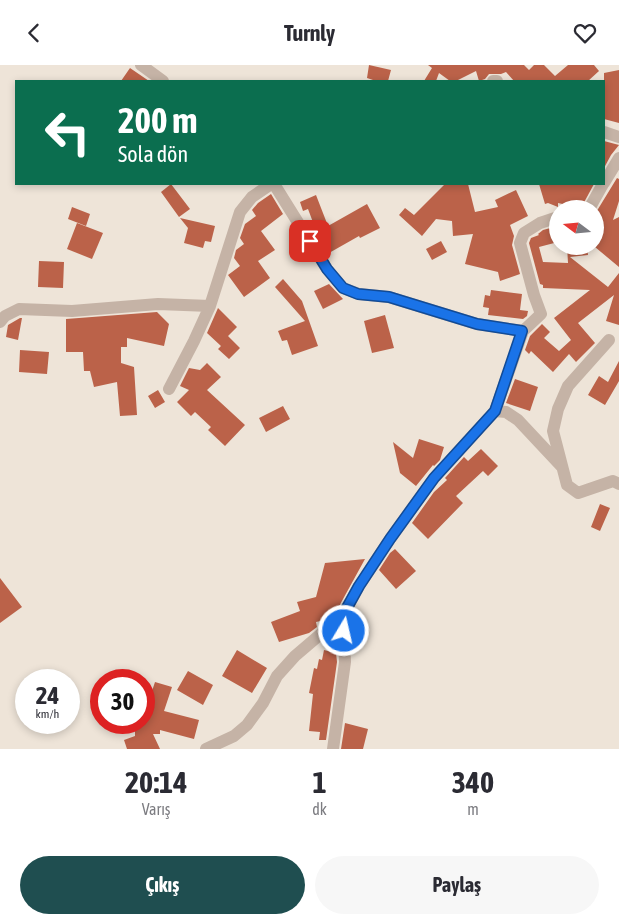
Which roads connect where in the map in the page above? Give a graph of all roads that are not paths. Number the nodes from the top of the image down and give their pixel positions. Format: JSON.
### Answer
{"nodes":[{"id":1,"x":141,"y":65,"type":"edge"},
{"id":2,"x":162,"y":80,"type":"edge"},
{"id":3,"x":605,"y":132,"type":"edge"},
{"id":4,"x":619,"y":137,"type":"edge"},
{"id":5,"x":619,"y":158,"type":"edge"},
{"id":6,"x":605,"y":181,"type":"edge"},
{"id":7,"x":270,"y":185,"type":"edge"},
{"id":8,"x":275,"y":185,"type":"edge"},
{"id":9,"x":603,"y":185,"type":"edge"},
{"id":10,"x":594,"y":200,"type":"edge"},
{"id":11,"x":549,"y":220,"type":"edge"},
{"id":12,"x":210,"y":306,"type":"junction"},
{"id":13,"x":0,"y":322,"type":"edge"},
{"id":14,"x":522,"y":331,"type":"junction"},
{"id":15,"x":609,"y":340,"type":"dead end"},
{"id":16,"x":169,"y":389,"type":"dead end"},
{"id":17,"x":495,"y":411,"type":"junction"},
{"id":18,"x":563,"y":468,"type":"junction"},
{"id":19,"x":619,"y":484,"type":"edge"},
{"id":20,"x":343,"y":615,"type":"junction"},
{"id":21,"x":206,"y":749,"type":"edge"},
{"id":22,"x":333,"y":749,"type":"edge"}],
"edges":[{"from":1,"to":2,"type":"street"},
{"from":3,"to":4,"type":"street"},
{"from":5,"to":6,"type":"street"},
{"from":7,"to":12,"type":"street"},
{"from":8,"to":14,"type":"street"},
{"from":9,"to":10,"type":"street"},
{"from":11,"to":14,"type":"street"},
{"from":12,"to":13,"type":"street"},
{"from":12,"to":16,"type":"street"},
{"from":14,"to":17,"type":"street"},
{"from":15,"to":18,"type":"street"},
{"from":17,"to":18,"type":"street"},
{"from":17,"to":20,"type":"street"},
{"from":18,"to":19,"type":"street"},
{"from":20,"to":21,"type":"street"},
{"from":20,"to":22,"type":"street"}]}
